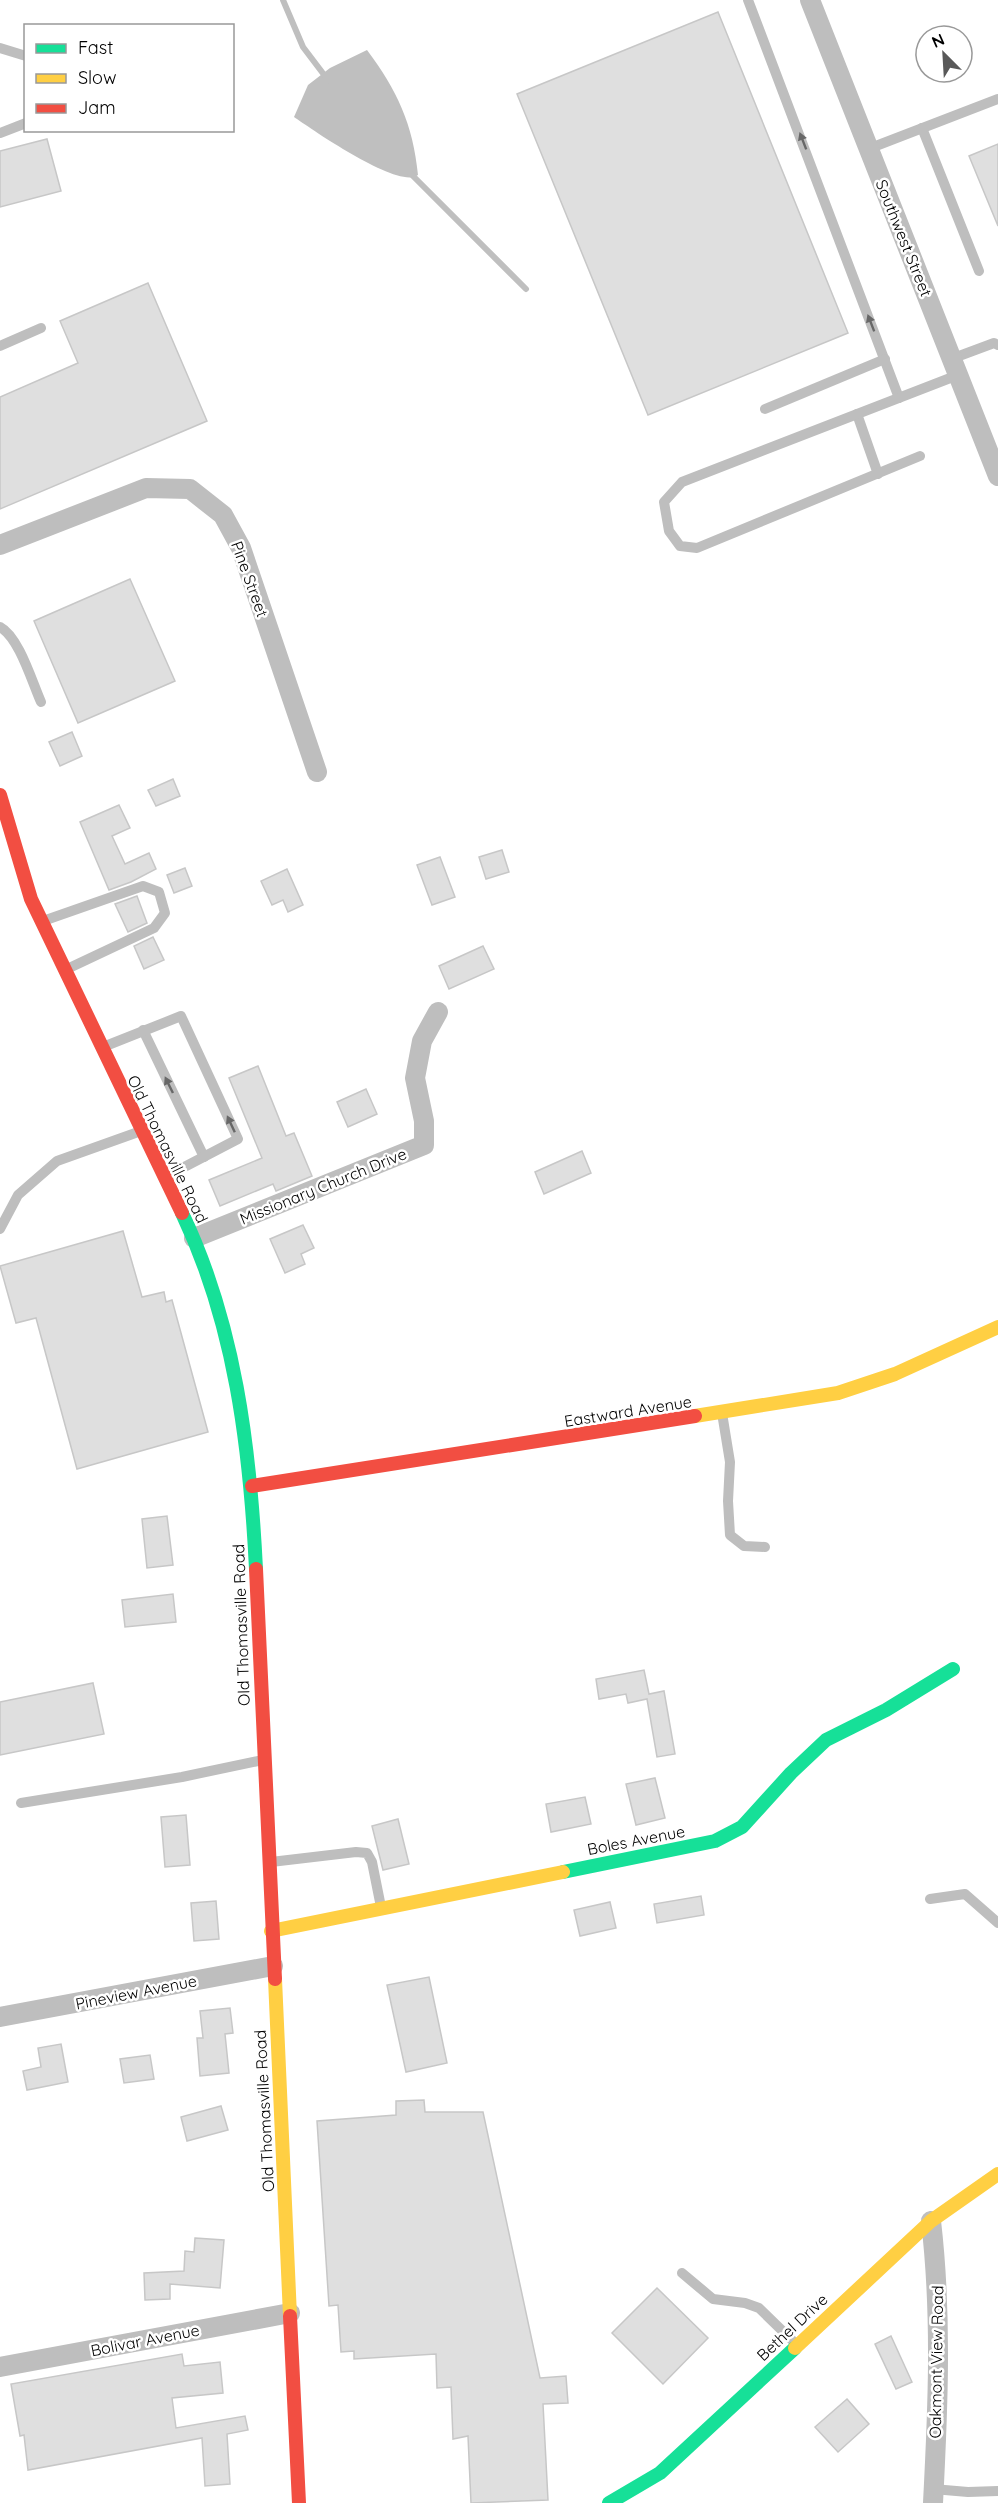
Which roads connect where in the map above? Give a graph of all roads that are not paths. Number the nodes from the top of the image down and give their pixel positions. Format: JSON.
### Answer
{"nodes":[{"id":1,"x":748,"y":0,"type":"edge"},
{"id":2,"x":810,"y":0,"type":"edge"},
{"id":3,"x":0,"y":48,"type":"edge"},
{"id":4,"x":24,"y":55,"type":"edge"},
{"id":5,"x":998,"y":99,"type":"edge"},
{"id":6,"x":24,"y":124,"type":"edge"},
{"id":7,"x":922,"y":128,"type":"junction"},
{"id":8,"x":0,"y":133,"type":"edge"},
{"id":9,"x":868,"y":149,"type":"junction"},
{"id":10,"x":979,"y":270,"type":"dead end"},
{"id":11,"x":40,"y":328,"type":"dead end"},
{"id":12,"x":998,"y":345,"type":"edge"},
{"id":13,"x":0,"y":346,"type":"edge"},
{"id":14,"x":885,"y":359,"type":"junction"},
{"id":15,"x":955,"y":367,"type":"junction"},
{"id":16,"x":899,"y":398,"type":"junction"},
{"id":17,"x":765,"y":409,"type":"dead end"},
{"id":18,"x":857,"y":414,"type":"junction"},
{"id":19,"x":920,"y":456,"type":"dead end"},
{"id":20,"x":878,"y":474,"type":"junction"},
{"id":21,"x":998,"y":476,"type":"edge"},
{"id":22,"x":0,"y":545,"type":"edge"},
{"id":23,"x":0,"y":627,"type":"edge"},
{"id":24,"x":40,"y":702,"type":"dead end"},
{"id":25,"x":317,"y":772,"type":"dead end"},
{"id":26,"x":0,"y":795,"type":"edge"},
{"id":27,"x":41,"y":922,"type":"junction"},
{"id":28,"x":64,"y":971,"type":"junction"},
{"id":29,"x":438,"y":1012,"type":"dead end"},
{"id":30,"x":143,"y":1030,"type":"junction"},
{"id":31,"x":101,"y":1047,"type":"junction"},
{"id":32,"x":141,"y":1131,"type":"junction"},
{"id":33,"x":204,"y":1157,"type":"junction"},
{"id":34,"x":164,"y":1178,"type":"junction"},
{"id":35,"x":0,"y":1229,"type":"edge"},
{"id":36,"x":194,"y":1238,"type":"junction"},
{"id":37,"x":998,"y":1327,"type":"edge"},
{"id":38,"x":722,"y":1412,"type":"junction"},
{"id":39,"x":252,"y":1486,"type":"junction"},
{"id":40,"x":765,"y":1546,"type":"dead end"},
{"id":41,"x":953,"y":1668,"type":"dead end"},
{"id":42,"x":263,"y":1760,"type":"junction"},
{"id":43,"x":21,"y":1803,"type":"dead end"},
{"id":44,"x":268,"y":1862,"type":"junction"},
{"id":45,"x":930,"y":1899,"type":"dead end"},
{"id":46,"x":382,"y":1909,"type":"junction"},
{"id":47,"x":998,"y":1923,"type":"edge"},
{"id":48,"x":271,"y":1931,"type":"junction"},
{"id":49,"x":273,"y":1966,"type":"junction"},
{"id":50,"x":0,"y":2017,"type":"edge"},
{"id":51,"x":998,"y":2174,"type":"edge"},
{"id":52,"x":931,"y":2221,"type":"junction"},
{"id":53,"x":682,"y":2273,"type":"dead end"},
{"id":54,"x":290,"y":2313,"type":"junction"},
{"id":55,"x":798,"y":2345,"type":"junction"},
{"id":56,"x":0,"y":2367,"type":"edge"},
{"id":57,"x":998,"y":2491,"type":"edge"},
{"id":58,"x":933,"y":2496,"type":"edge"},
{"id":59,"x":299,"y":2503,"type":"edge"},
{"id":60,"x":609,"y":2503,"type":"edge"}],
"edges":[{"from":14,"to":1,"type":"lane","one_way":true},
{"from":2,"to":9,"type":"street","name":"Southwest Street"},
{"from":3,"to":4,"type":"lane"},
{"from":5,"to":7,"type":"lane"},
{"from":6,"to":8,"type":"lane"},
{"from":7,"to":9,"type":"lane"},
{"from":7,"to":10,"type":"lane"},
{"from":9,"to":15,"type":"street","name":"Southwest Street"},
{"from":11,"to":13,"type":"lane"},
{"from":12,"to":15,"type":"lane"},
{"from":14,"to":16,"type":"lane"},
{"from":14,"to":17,"type":"lane"},
{"from":15,"to":16,"type":"lane"},
{"from":15,"to":21,"type":"street","name":"Southwest Street"},
{"from":16,"to":18,"type":"lane"},
{"from":18,"to":20,"type":"lane"},
{"from":18,"to":20,"type":"lane"},
{"from":19,"to":20,"type":"lane"},
{"from":22,"to":25,"type":"street","name":"Pine Street"},
{"from":23,"to":24,"type":"lane"},
{"from":26,"to":27,"type":"street","name":"Old Thomasville Road"},
{"from":27,"to":28,"type":"street","name":"Old Thomasville Road"},
{"from":27,"to":28,"type":"lane"},
{"from":28,"to":31,"type":"street","name":"Old Thomasville Road"},
{"from":29,"to":36,"type":"street","name":"Missionary Church Drive"},
{"from":30,"to":31,"type":"lane"},
{"from":33,"to":30,"type":"lane","one_way":true},
{"from":33,"to":30,"type":"lane","one_way":true},
{"from":31,"to":32,"type":"street","name":"Old Thomasville Road"},
{"from":32,"to":34,"type":"street","name":"Old Thomasville Road"},
{"from":32,"to":35,"type":"lane"},
{"from":33,"to":34,"type":"lane"},
{"from":34,"to":36,"type":"street","name":"Old Thomasville Road"},
{"from":36,"to":39,"type":"street","name":"Old Thomasville Road"},
{"from":37,"to":38,"type":"street","name":"Eastward Avenue"},
{"from":38,"to":39,"type":"street","name":"Eastward Avenue"},
{"from":38,"to":40,"type":"lane"},
{"from":39,"to":42,"type":"street","name":"Old Thomasville Road"},
{"from":41,"to":46,"type":"street","name":"Boles Avenue"},
{"from":42,"to":43,"type":"lane"},
{"from":42,"to":44,"type":"street","name":"Old Thomasville Road"},
{"from":44,"to":46,"type":"lane"},
{"from":44,"to":48,"type":"street","name":"Old Thomasville Road"},
{"from":45,"to":47,"type":"lane"},
{"from":46,"to":48,"type":"street","name":"Boles Avenue"},
{"from":48,"to":49,"type":"street","name":"Old Thomasville Road"},
{"from":49,"to":50,"type":"street","name":"Pineview Avenue"},
{"from":49,"to":54,"type":"street","name":"Old Thomasville Road"},
{"from":51,"to":52,"type":"street","name":"Bethel Drive"},
{"from":52,"to":55,"type":"street","name":"Bethel Drive"},
{"from":52,"to":58,"type":"street","name":"Oakmont View Road"},
{"from":53,"to":55,"type":"lane"},
{"from":54,"to":56,"type":"street","name":"Bolivar Avenue"},
{"from":54,"to":59,"type":"street","name":"Old Thomasville Road"},
{"from":55,"to":60,"type":"street","name":"Bethel Drive"},
{"from":57,"to":58,"type":"lane"}]}
